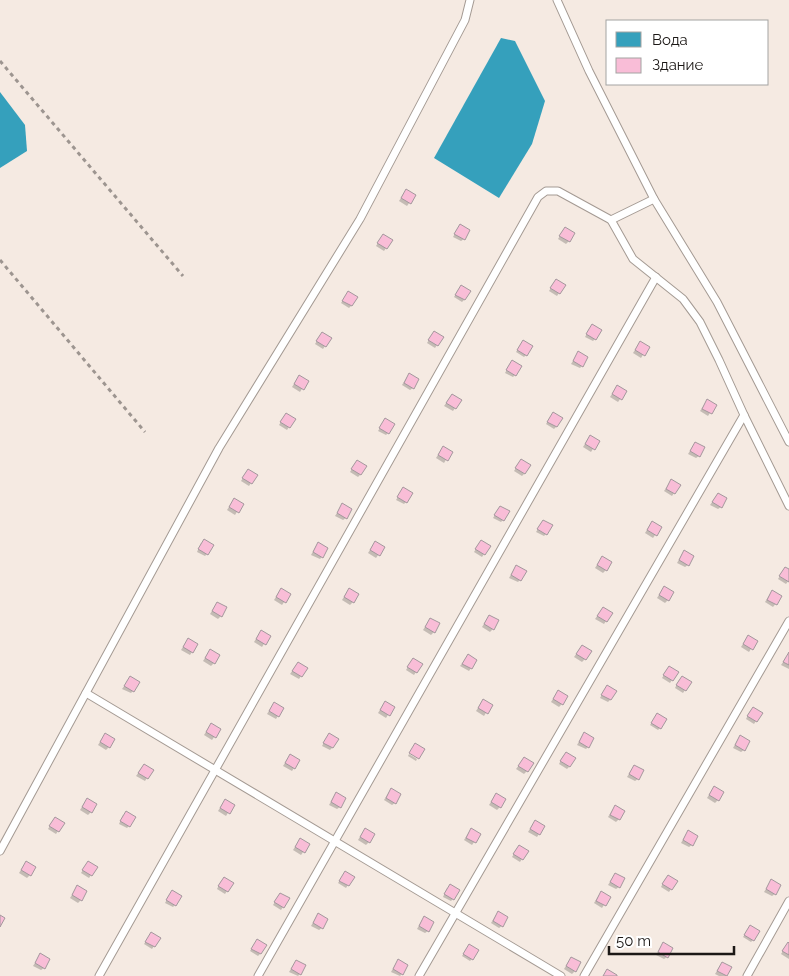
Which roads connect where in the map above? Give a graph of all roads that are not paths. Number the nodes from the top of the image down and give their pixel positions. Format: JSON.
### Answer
{"nodes":[{"id":1,"x":470,"y":0,"type":"edge"},
{"id":2,"x":557,"y":0,"type":"edge"},
{"id":3,"x":654,"y":199,"type":"junction"},
{"id":4,"x":611,"y":220,"type":"junction"},
{"id":5,"x":656,"y":277,"type":"junction"},
{"id":6,"x":744,"y":415,"type":"junction"},
{"id":7,"x":789,"y":442,"type":"edge"},
{"id":8,"x":789,"y":506,"type":"edge"},
{"id":9,"x":789,"y":621,"type":"edge"},
{"id":10,"x":86,"y":693,"type":"junction"},
{"id":11,"x":216,"y":770,"type":"junction"},
{"id":12,"x":335,"y":841,"type":"junction"},
{"id":13,"x":0,"y":851,"type":"edge"},
{"id":14,"x":789,"y":901,"type":"edge"},
{"id":15,"x":456,"y":913,"type":"junction"},
{"id":16,"x":99,"y":976,"type":"edge"},
{"id":17,"x":258,"y":976,"type":"edge"},
{"id":18,"x":419,"y":976,"type":"edge"},
{"id":19,"x":561,"y":976,"type":"edge"},
{"id":20,"x":584,"y":976,"type":"edge"},
{"id":21,"x":747,"y":976,"type":"edge"}],
"edges":[{"from":1,"to":10,"type":"lane"},
{"from":2,"to":3,"type":"lane"},
{"from":3,"to":4,"type":"lane"},
{"from":3,"to":7,"type":"lane"},
{"from":4,"to":5,"type":"lane"},
{"from":4,"to":11,"type":"lane"},
{"from":5,"to":6,"type":"lane"},
{"from":5,"to":12,"type":"lane"},
{"from":6,"to":8,"type":"lane"},
{"from":6,"to":15,"type":"lane"},
{"from":9,"to":20,"type":"lane"},
{"from":10,"to":11,"type":"lane"},
{"from":10,"to":13,"type":"lane"},
{"from":11,"to":12,"type":"lane"},
{"from":11,"to":16,"type":"lane"},
{"from":12,"to":15,"type":"lane"},
{"from":12,"to":17,"type":"lane"},
{"from":14,"to":21,"type":"lane"},
{"from":15,"to":18,"type":"lane"},
{"from":15,"to":19,"type":"lane"}]}
